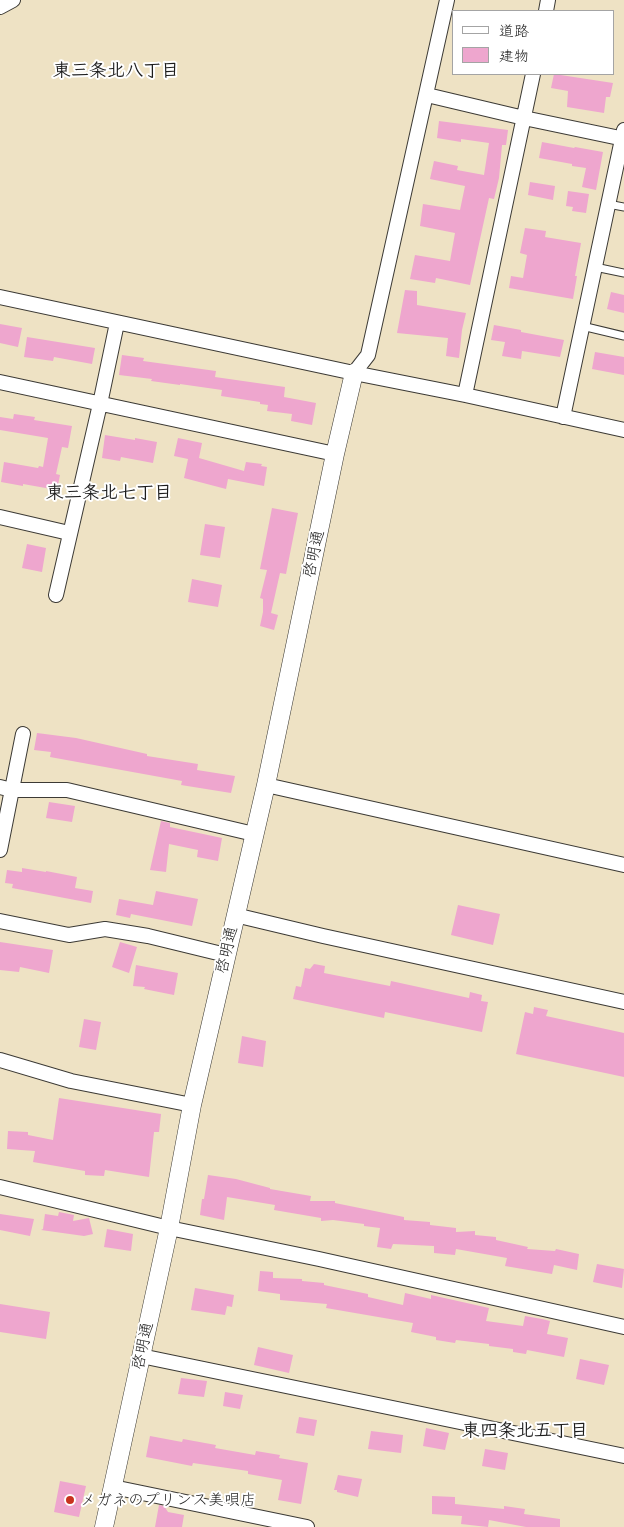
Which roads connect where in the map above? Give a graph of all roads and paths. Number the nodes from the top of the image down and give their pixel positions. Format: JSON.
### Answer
{"nodes":[{"id":1,"x":13,"y":0,"type":"edge"},
{"id":2,"x":447,"y":0,"type":"edge"},
{"id":3,"x":0,"y":7,"type":"edge"},
{"id":4,"x":533,"y":75,"type":"edge"},
{"id":5,"x":426,"y":95,"type":"junction"},
{"id":6,"x":524,"y":118,"type":"junction"},
{"id":7,"x":624,"y":136,"type":"edge"},
{"id":8,"x":608,"y":204,"type":"junction"},
{"id":9,"x":624,"y":207,"type":"edge"},
{"id":10,"x":595,"y":267,"type":"junction"},
{"id":11,"x":624,"y":273,"type":"edge"},
{"id":12,"x":0,"y":297,"type":"edge"},
{"id":13,"x":117,"y":323,"type":"junction"},
{"id":14,"x":582,"y":326,"type":"junction"},
{"id":15,"x":624,"y":336,"type":"edge"},
{"id":16,"x":354,"y":373,"type":"junction"},
{"id":17,"x":0,"y":382,"type":"edge"},
{"id":18,"x":465,"y":395,"type":"junction"},
{"id":19,"x":100,"y":404,"type":"junction"},
{"id":20,"x":563,"y":416,"type":"junction"},
{"id":21,"x":624,"y":430,"type":"edge"},
{"id":22,"x":335,"y":454,"type":"junction"},
{"id":23,"x":0,"y":517,"type":"edge"},
{"id":24,"x":69,"y":532,"type":"junction"},
{"id":25,"x":56,"y":595,"type":"dead end"},
{"id":26,"x":23,"y":734,"type":"dead end"},
{"id":27,"x":266,"y":786,"type":"junction"},
{"id":28,"x":6,"y":788,"type":"edge"},
{"id":29,"x":254,"y":834,"type":"junction"},
{"id":30,"x":0,"y":850,"type":"edge"},
{"id":31,"x":624,"y":865,"type":"edge"},
{"id":32,"x":235,"y":915,"type":"junction"},
{"id":33,"x":0,"y":921,"type":"edge"},
{"id":34,"x":226,"y":955,"type":"junction"},
{"id":35,"x":624,"y":1002,"type":"edge"},
{"id":36,"x":0,"y":1060,"type":"edge"},
{"id":37,"x":192,"y":1105,"type":"junction"},
{"id":38,"x":0,"y":1187,"type":"edge"},
{"id":39,"x":169,"y":1228,"type":"junction"},
{"id":40,"x":624,"y":1326,"type":"edge"},
{"id":41,"x":141,"y":1356,"type":"junction"},
{"id":42,"x":624,"y":1456,"type":"edge"},
{"id":43,"x":113,"y":1487,"type":"junction"},
{"id":44,"x":104,"y":1527,"type":"edge"},
{"id":45,"x":308,"y":1527,"type":"edge"}],
"edges":[{"from":1,"to":3,"type":"street"},
{"from":2,"to":5,"type":"street"},
{"from":4,"to":6,"type":"street"},
{"from":5,"to":6,"type":"street"},
{"from":5,"to":16,"type":"street"},
{"from":6,"to":7,"type":"street"},
{"from":6,"to":18,"type":"street"},
{"from":7,"to":8,"type":"street"},
{"from":8,"to":9,"type":"lane"},
{"from":8,"to":10,"type":"street"},
{"from":10,"to":11,"type":"lane"},
{"from":10,"to":14,"type":"street"},
{"from":12,"to":13,"type":"street"},
{"from":13,"to":16,"type":"street"},
{"from":13,"to":19,"type":"street"},
{"from":14,"to":15,"type":"lane"},
{"from":14,"to":20,"type":"street"},
{"from":16,"to":18,"type":"street"},
{"from":16,"to":22,"type":"street","name":"啓明通"},
{"from":17,"to":19,"type":"street"},
{"from":18,"to":20,"type":"street"},
{"from":19,"to":22,"type":"street"},
{"from":19,"to":24,"type":"street"},
{"from":20,"to":21,"type":"street"},
{"from":22,"to":27,"type":"street","name":"啓明通"},
{"from":23,"to":24,"type":"street"},
{"from":24,"to":25,"type":"street"},
{"from":26,"to":28,"type":"street"},
{"from":27,"to":29,"type":"street","name":"啓明通"},
{"from":27,"to":31,"type":"street"},
{"from":28,"to":29,"type":"street"},
{"from":28,"to":30,"type":"street"},
{"from":29,"to":32,"type":"street","name":"啓明通"},
{"from":32,"to":34,"type":"street","name":"啓明通"},
{"from":32,"to":35,"type":"street"},
{"from":33,"to":34,"type":"street"},
{"from":34,"to":37,"type":"street","name":"啓明通"},
{"from":36,"to":37,"type":"street"},
{"from":37,"to":39,"type":"street","name":"啓明通"},
{"from":38,"to":39,"type":"street"},
{"from":39,"to":40,"type":"street"},
{"from":39,"to":41,"type":"street","name":"啓明通"},
{"from":41,"to":42,"type":"street"},
{"from":41,"to":43,"type":"street","name":"啓明通"},
{"from":43,"to":44,"type":"street","name":"啓明通"},
{"from":43,"to":45,"type":"street"}]}
